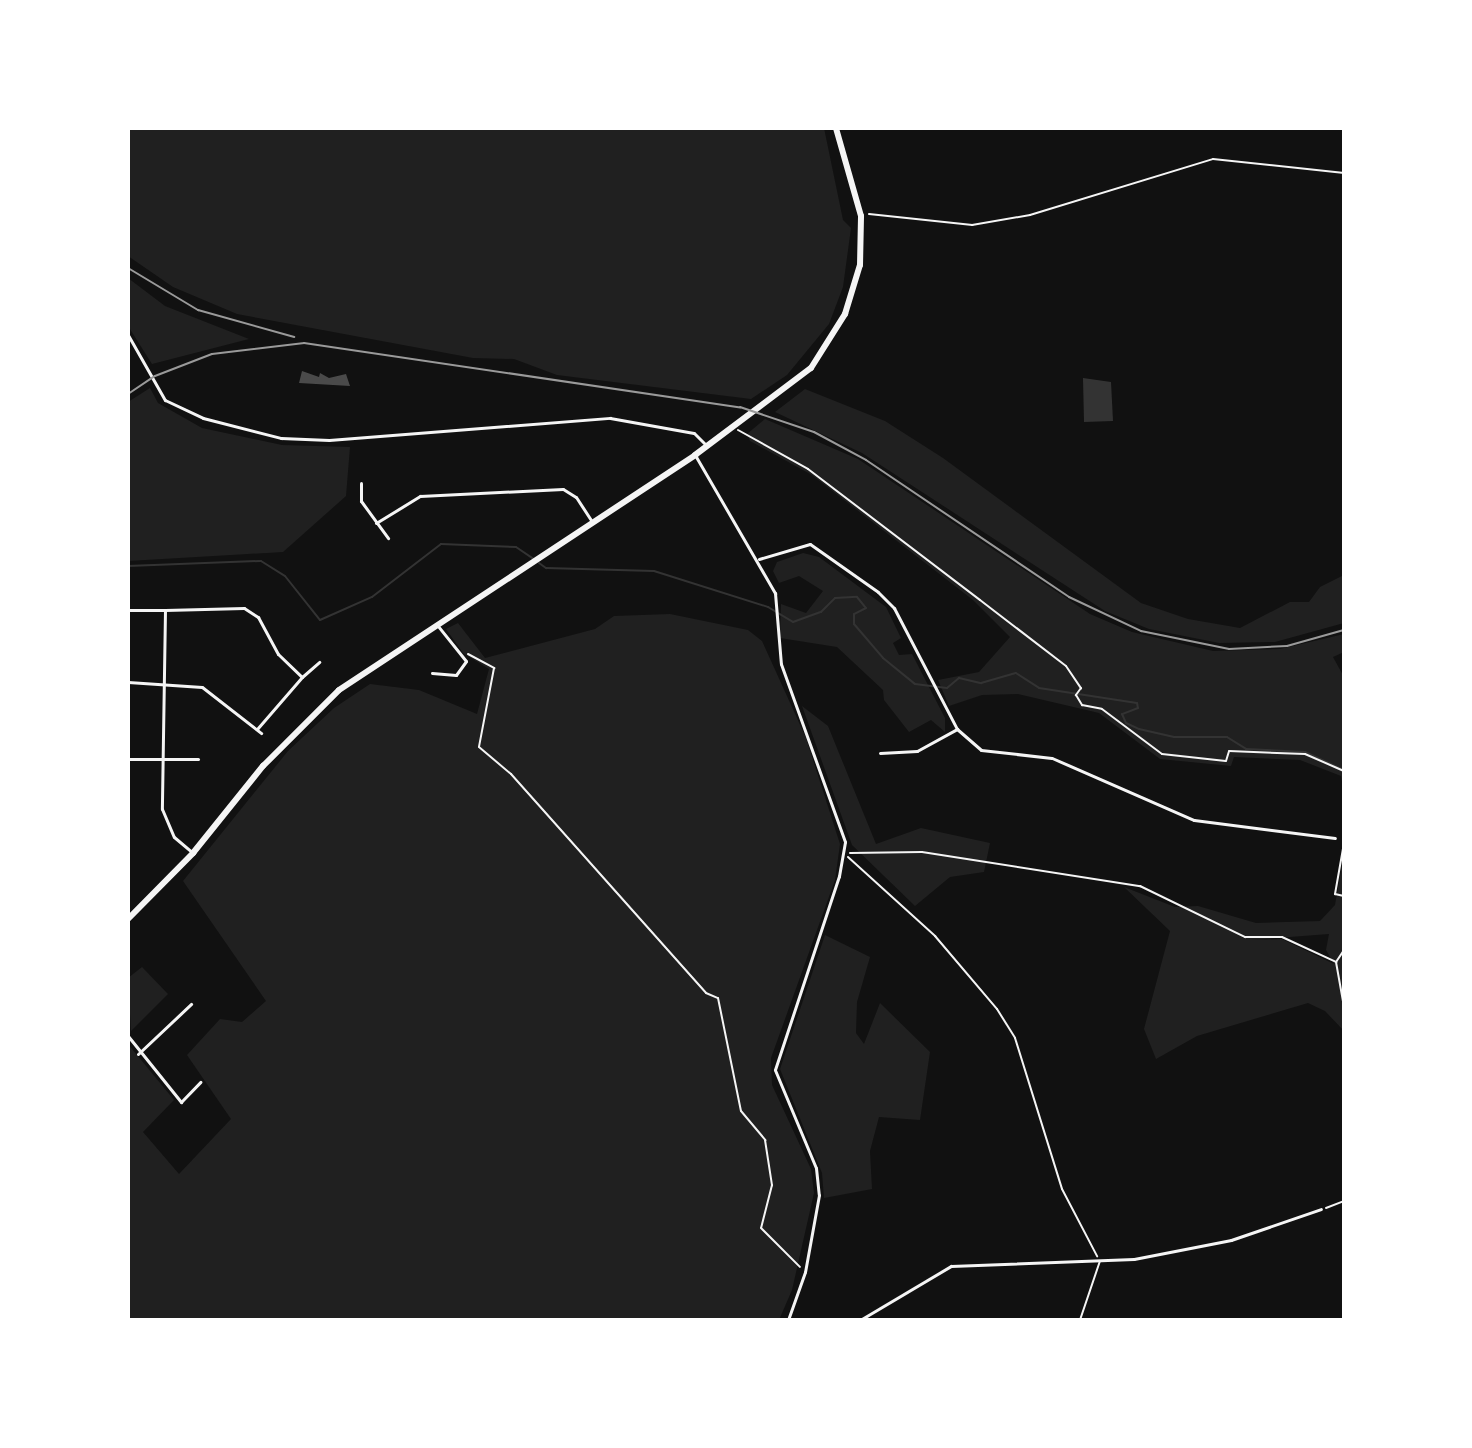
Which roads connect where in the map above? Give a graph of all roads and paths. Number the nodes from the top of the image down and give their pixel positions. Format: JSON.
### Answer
{"nodes":[{"id":1,"x":836,"y":128,"type":"edge"},
{"id":2,"x":1344,"y":173,"type":"edge"},
{"id":3,"x":861,"y":216,"type":"junction"},
{"id":4,"x":128,"y":335,"type":"edge"},
{"id":5,"x":734,"y":427,"type":"junction"},
{"id":6,"x":707,"y":446,"type":"junction"},
{"id":7,"x":695,"y":455,"type":"junction"},
{"id":8,"x":361,"y":483,"type":"dead end"},
{"id":9,"x":376,"y":523,"type":"junction"},
{"id":10,"x":593,"y":523,"type":"junction"},
{"id":11,"x":388,"y":538,"type":"dead end"},
{"id":12,"x":759,"y":559,"type":"junction"},
{"id":13,"x":128,"y":610,"type":"edge"},
{"id":14,"x":165,"y":610,"type":"junction"},
{"id":15,"x":436,"y":624,"type":"junction"},
{"id":16,"x":459,"y":650,"type":"junction"},
{"id":17,"x":319,"y":662,"type":"dead end"},
{"id":18,"x":432,"y":673,"type":"dead end"},
{"id":19,"x":302,"y":677,"type":"junction"},
{"id":20,"x":128,"y":682,"type":"edge"},
{"id":21,"x":163,"y":685,"type":"junction"},
{"id":22,"x":257,"y":729,"type":"junction"},
{"id":23,"x":957,"y":729,"type":"junction"},
{"id":24,"x":261,"y":733,"type":"dead end"},
{"id":25,"x":880,"y":753,"type":"dead end"},
{"id":26,"x":128,"y":759,"type":"edge"},
{"id":27,"x":161,"y":759,"type":"junction"},
{"id":28,"x":198,"y":759,"type":"dead end"},
{"id":29,"x":1344,"y":771,"type":"edge"},
{"id":30,"x":1335,"y":838,"type":"dead end"},
{"id":31,"x":1344,"y":843,"type":"edge"},
{"id":32,"x":193,"y":853,"type":"junction"},
{"id":33,"x":844,"y":853,"type":"junction"},
{"id":34,"x":1344,"y":896,"type":"edge"},
{"id":35,"x":128,"y":919,"type":"edge"},
{"id":36,"x":1344,"y":950,"type":"edge"},
{"id":37,"x":1336,"y":962,"type":"junction"},
{"id":38,"x":191,"y":1004,"type":"dead end"},
{"id":39,"x":1344,"y":1007,"type":"edge"},
{"id":40,"x":128,"y":1036,"type":"edge"},
{"id":41,"x":138,"y":1054,"type":"junction"},
{"id":42,"x":200,"y":1082,"type":"dead end"},
{"id":43,"x":1344,"y":1201,"type":"edge"},
{"id":44,"x":1321,"y":1209,"type":"joint"},
{"id":45,"x":1100,"y":1261,"type":"junction"},
{"id":46,"x":805,"y":1272,"type":"junction"},
{"id":47,"x":788,"y":1320,"type":"edge"},
{"id":48,"x":860,"y":1320,"type":"edge"},
{"id":49,"x":1080,"y":1320,"type":"edge"}],
"edges":[{"from":1,"to":3,"type":"highway"},
{"from":2,"to":3,"type":"path"},
{"from":3,"to":5,"type":"highway"},
{"from":4,"to":6,"type":"street"},
{"from":5,"to":6,"type":"highway"},
{"from":5,"to":29,"type":"path"},
{"from":6,"to":7,"type":"highway"},
{"from":7,"to":10,"type":"highway"},
{"from":7,"to":12,"type":"street"},
{"from":8,"to":9,"type":"street"},
{"from":9,"to":10,"type":"street"},
{"from":9,"to":11,"type":"street"},
{"from":10,"to":15,"type":"highway"},
{"from":12,"to":23,"type":"street"},
{"from":12,"to":33,"type":"street"},
{"from":13,"to":14,"type":"street"},
{"from":14,"to":19,"type":"street"},
{"from":14,"to":21,"type":"street"},
{"from":15,"to":16,"type":"street"},
{"from":15,"to":32,"type":"highway"},
{"from":16,"to":18,"type":"street"},
{"from":16,"to":46,"type":"path"},
{"from":17,"to":19,"type":"street"},
{"from":19,"to":22,"type":"street"},
{"from":20,"to":21,"type":"street"},
{"from":21,"to":22,"type":"street"},
{"from":21,"to":27,"type":"street"},
{"from":22,"to":24,"type":"street"},
{"from":23,"to":25,"type":"street"},
{"from":23,"to":30,"type":"street"},
{"from":26,"to":27,"type":"street"},
{"from":27,"to":28,"type":"street"},
{"from":27,"to":32,"type":"street"},
{"from":31,"to":34,"type":"path"},
{"from":32,"to":35,"type":"highway"},
{"from":33,"to":37,"type":"path"},
{"from":33,"to":45,"type":"path"},
{"from":33,"to":46,"type":"street"},
{"from":36,"to":37,"type":"path"},
{"from":37,"to":39,"type":"path"},
{"from":38,"to":41,"type":"street"},
{"from":40,"to":41,"type":"street"},
{"from":41,"to":42,"type":"street"},
{"from":43,"to":44,"type":"path"},
{"from":44,"to":45,"type":"street"},
{"from":45,"to":48,"type":"street"},
{"from":45,"to":49,"type":"lane"},
{"from":46,"to":47,"type":"street"}]}
